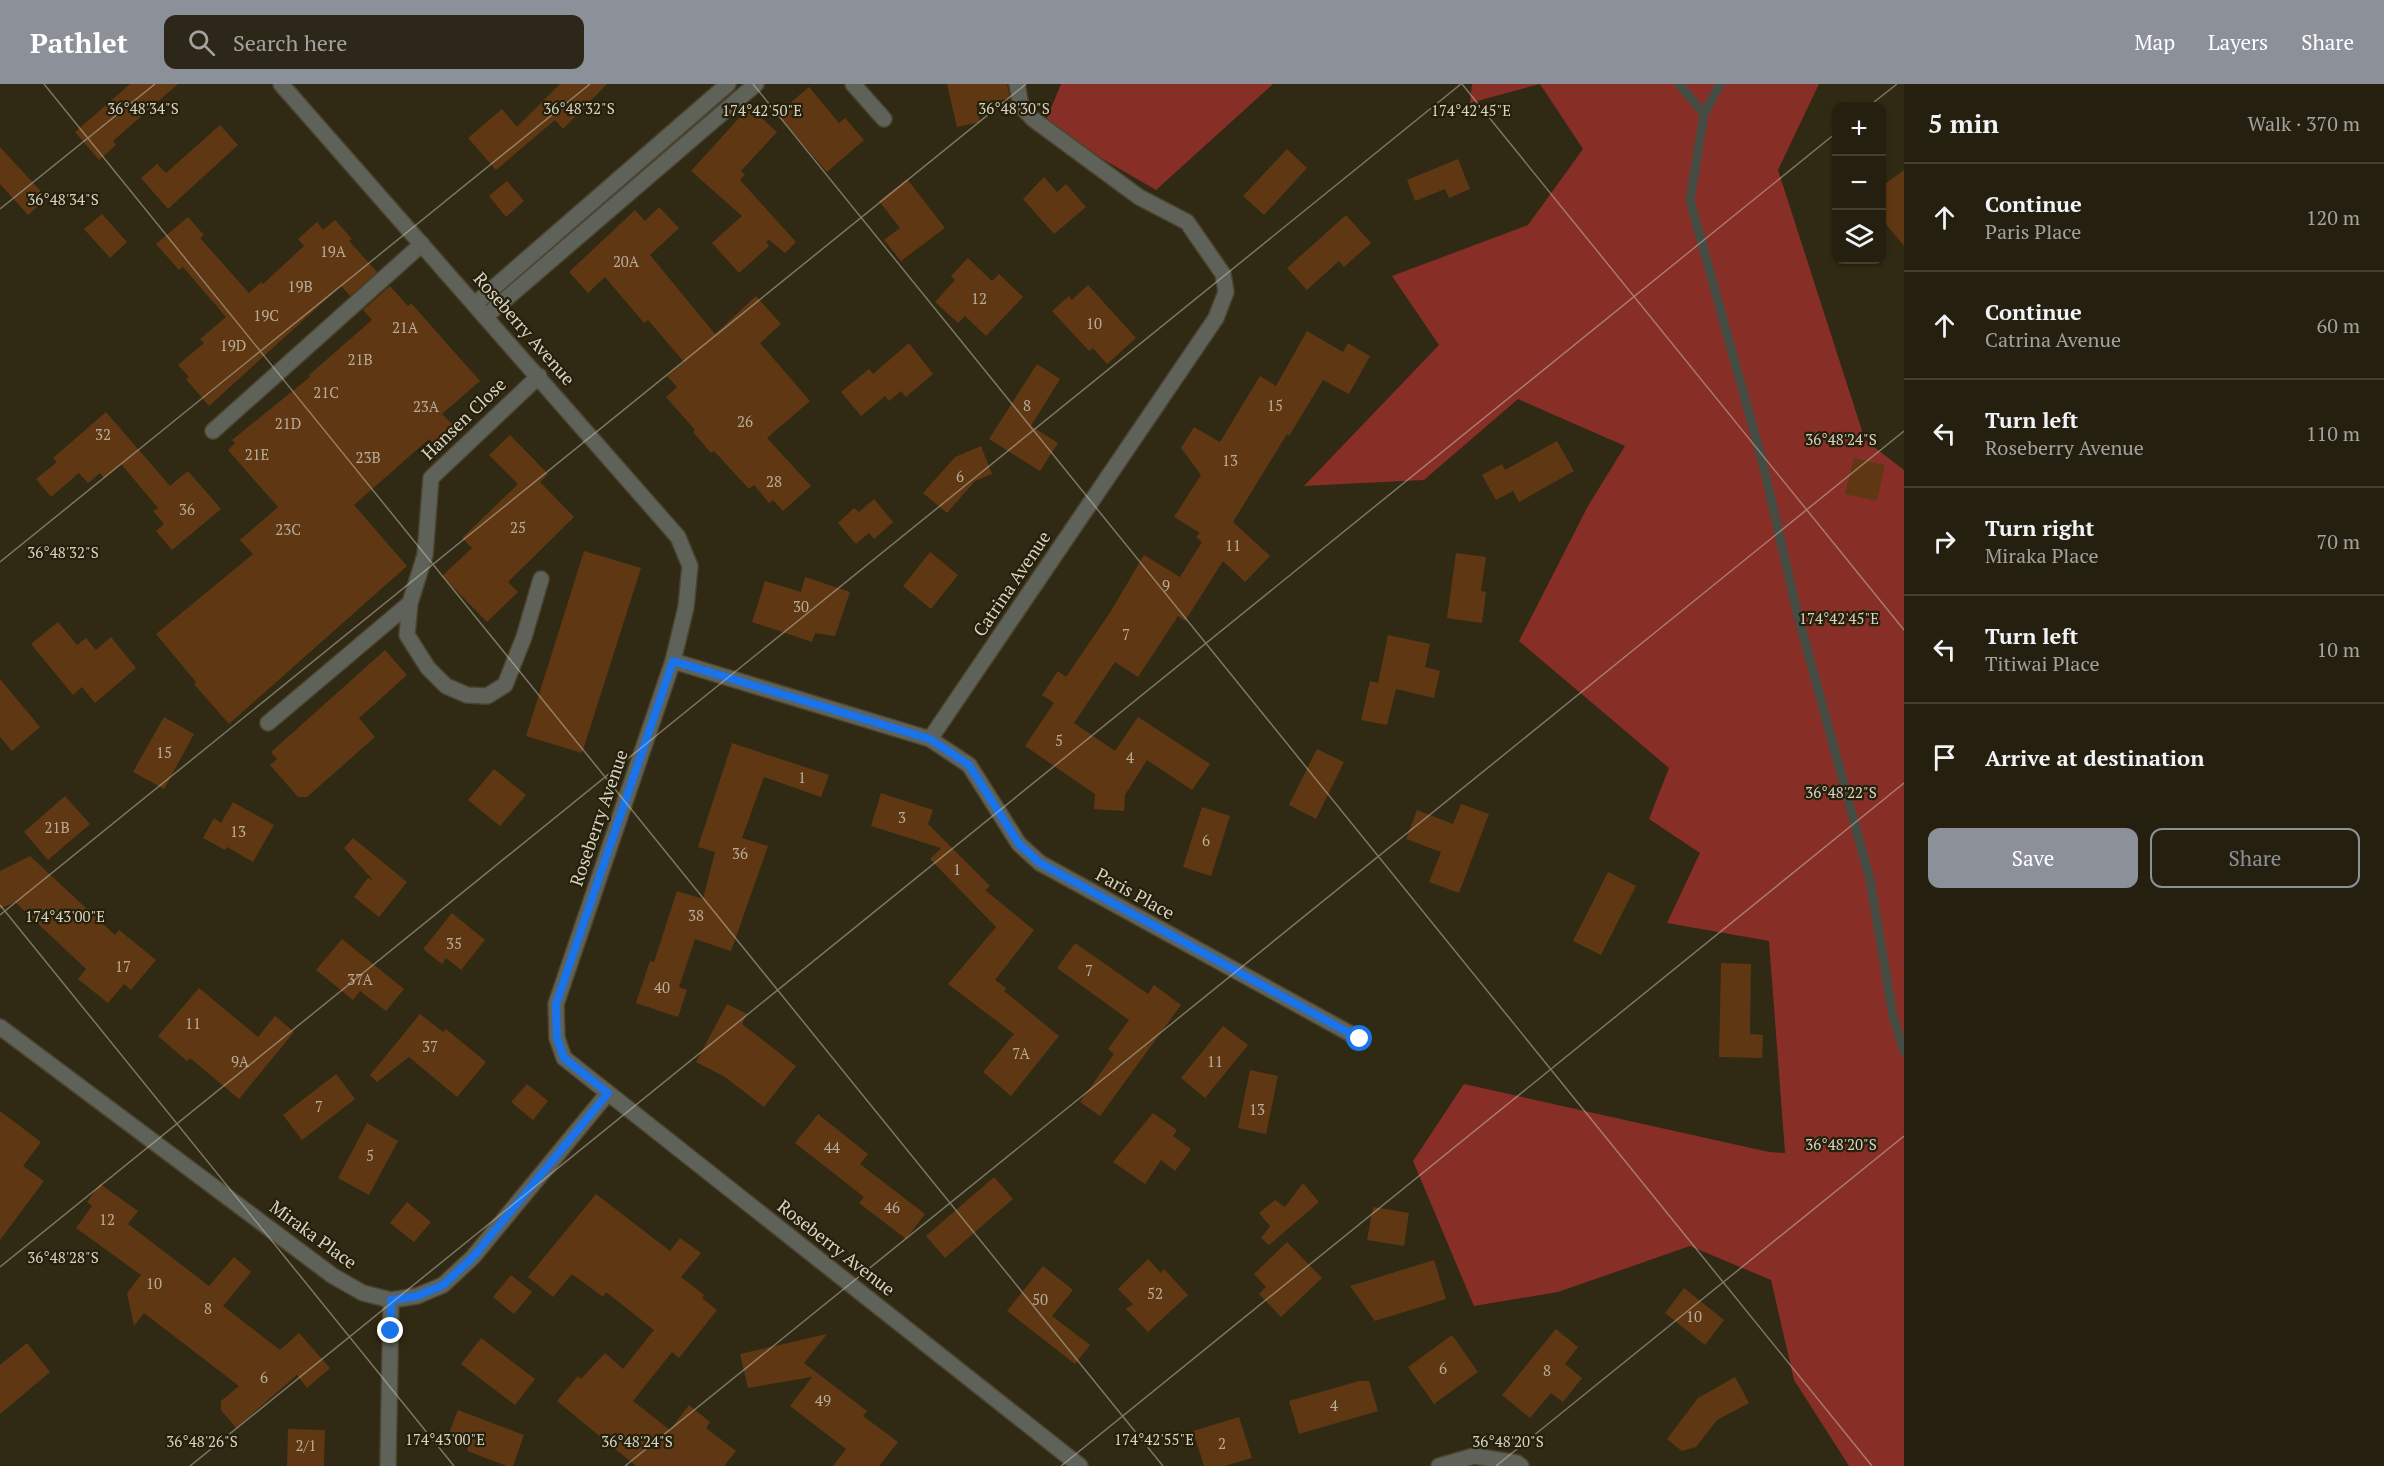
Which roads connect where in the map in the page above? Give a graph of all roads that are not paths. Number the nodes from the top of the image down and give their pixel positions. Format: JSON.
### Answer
{"nodes":[{"id":1,"x":281,"y":84,"type":"edge"},
{"id":2,"x":728,"y":84,"type":"edge"},
{"id":3,"x":756,"y":84,"type":"edge"},
{"id":4,"x":853,"y":84,"type":"edge"},
{"id":5,"x":1017,"y":84,"type":"edge"},
{"id":6,"x":884,"y":119,"type":"dead end"},
{"id":7,"x":422,"y":244,"type":"junction"},
{"id":8,"x":476,"y":304,"type":"junction"},
{"id":9,"x":486,"y":316,"type":"junction"},
{"id":10,"x":539,"y":376,"type":"junction"},
{"id":11,"x":213,"y":431,"type":"dead end"},
{"id":12,"x":541,"y":579,"type":"dead end"},
{"id":13,"x":410,"y":603,"type":"junction"},
{"id":14,"x":673,"y":661,"type":"junction"},
{"id":15,"x":268,"y":723,"type":"dead end"},
{"id":16,"x":930,"y":739,"type":"junction"},
{"id":17,"x":0,"y":1027,"type":"edge"},
{"id":18,"x":1360,"y":1039,"type":"dead end"},
{"id":19,"x":608,"y":1093,"type":"junction"},
{"id":20,"x":391,"y":1300,"type":"junction"},
{"id":21,"x":388,"y":1466,"type":"edge"},
{"id":22,"x":1080,"y":1466,"type":"edge"},
{"id":23,"x":1439,"y":1466,"type":"edge"},
{"id":24,"x":1521,"y":1466,"type":"edge"}],
"edges":[{"from":1,"to":7,"type":"street","name":"Roseberry Avenue"},
{"from":2,"to":8,"type":"street"},
{"from":3,"to":9,"type":"street"},
{"from":4,"to":6,"type":"street"},
{"from":5,"to":16,"type":"street","name":"Catrina Avenue"},
{"from":7,"to":8,"type":"street","name":"Roseberry Avenue"},
{"from":7,"to":11,"type":"street"},
{"from":8,"to":9,"type":"street","name":"Roseberry Avenue"},
{"from":9,"to":10,"type":"street","name":"Roseberry Avenue"},
{"from":10,"to":13,"type":"street","name":"Hansen Close"},
{"from":10,"to":14,"type":"street","name":"Roseberry Avenue"},
{"from":12,"to":13,"type":"street","name":"Hansen Close"},
{"from":13,"to":15,"type":"street"},
{"from":14,"to":16,"type":"street"},
{"from":14,"to":19,"type":"street","name":"Roseberry Avenue"},
{"from":16,"to":18,"type":"street","name":"Paris Place"},
{"from":17,"to":20,"type":"street","name":"Miraka Place"},
{"from":19,"to":20,"type":"street","name":"Miraka Place"},
{"from":19,"to":22,"type":"street","name":"Roseberry Avenue"},
{"from":20,"to":21,"type":"street"},
{"from":23,"to":24,"type":"street"}]}
